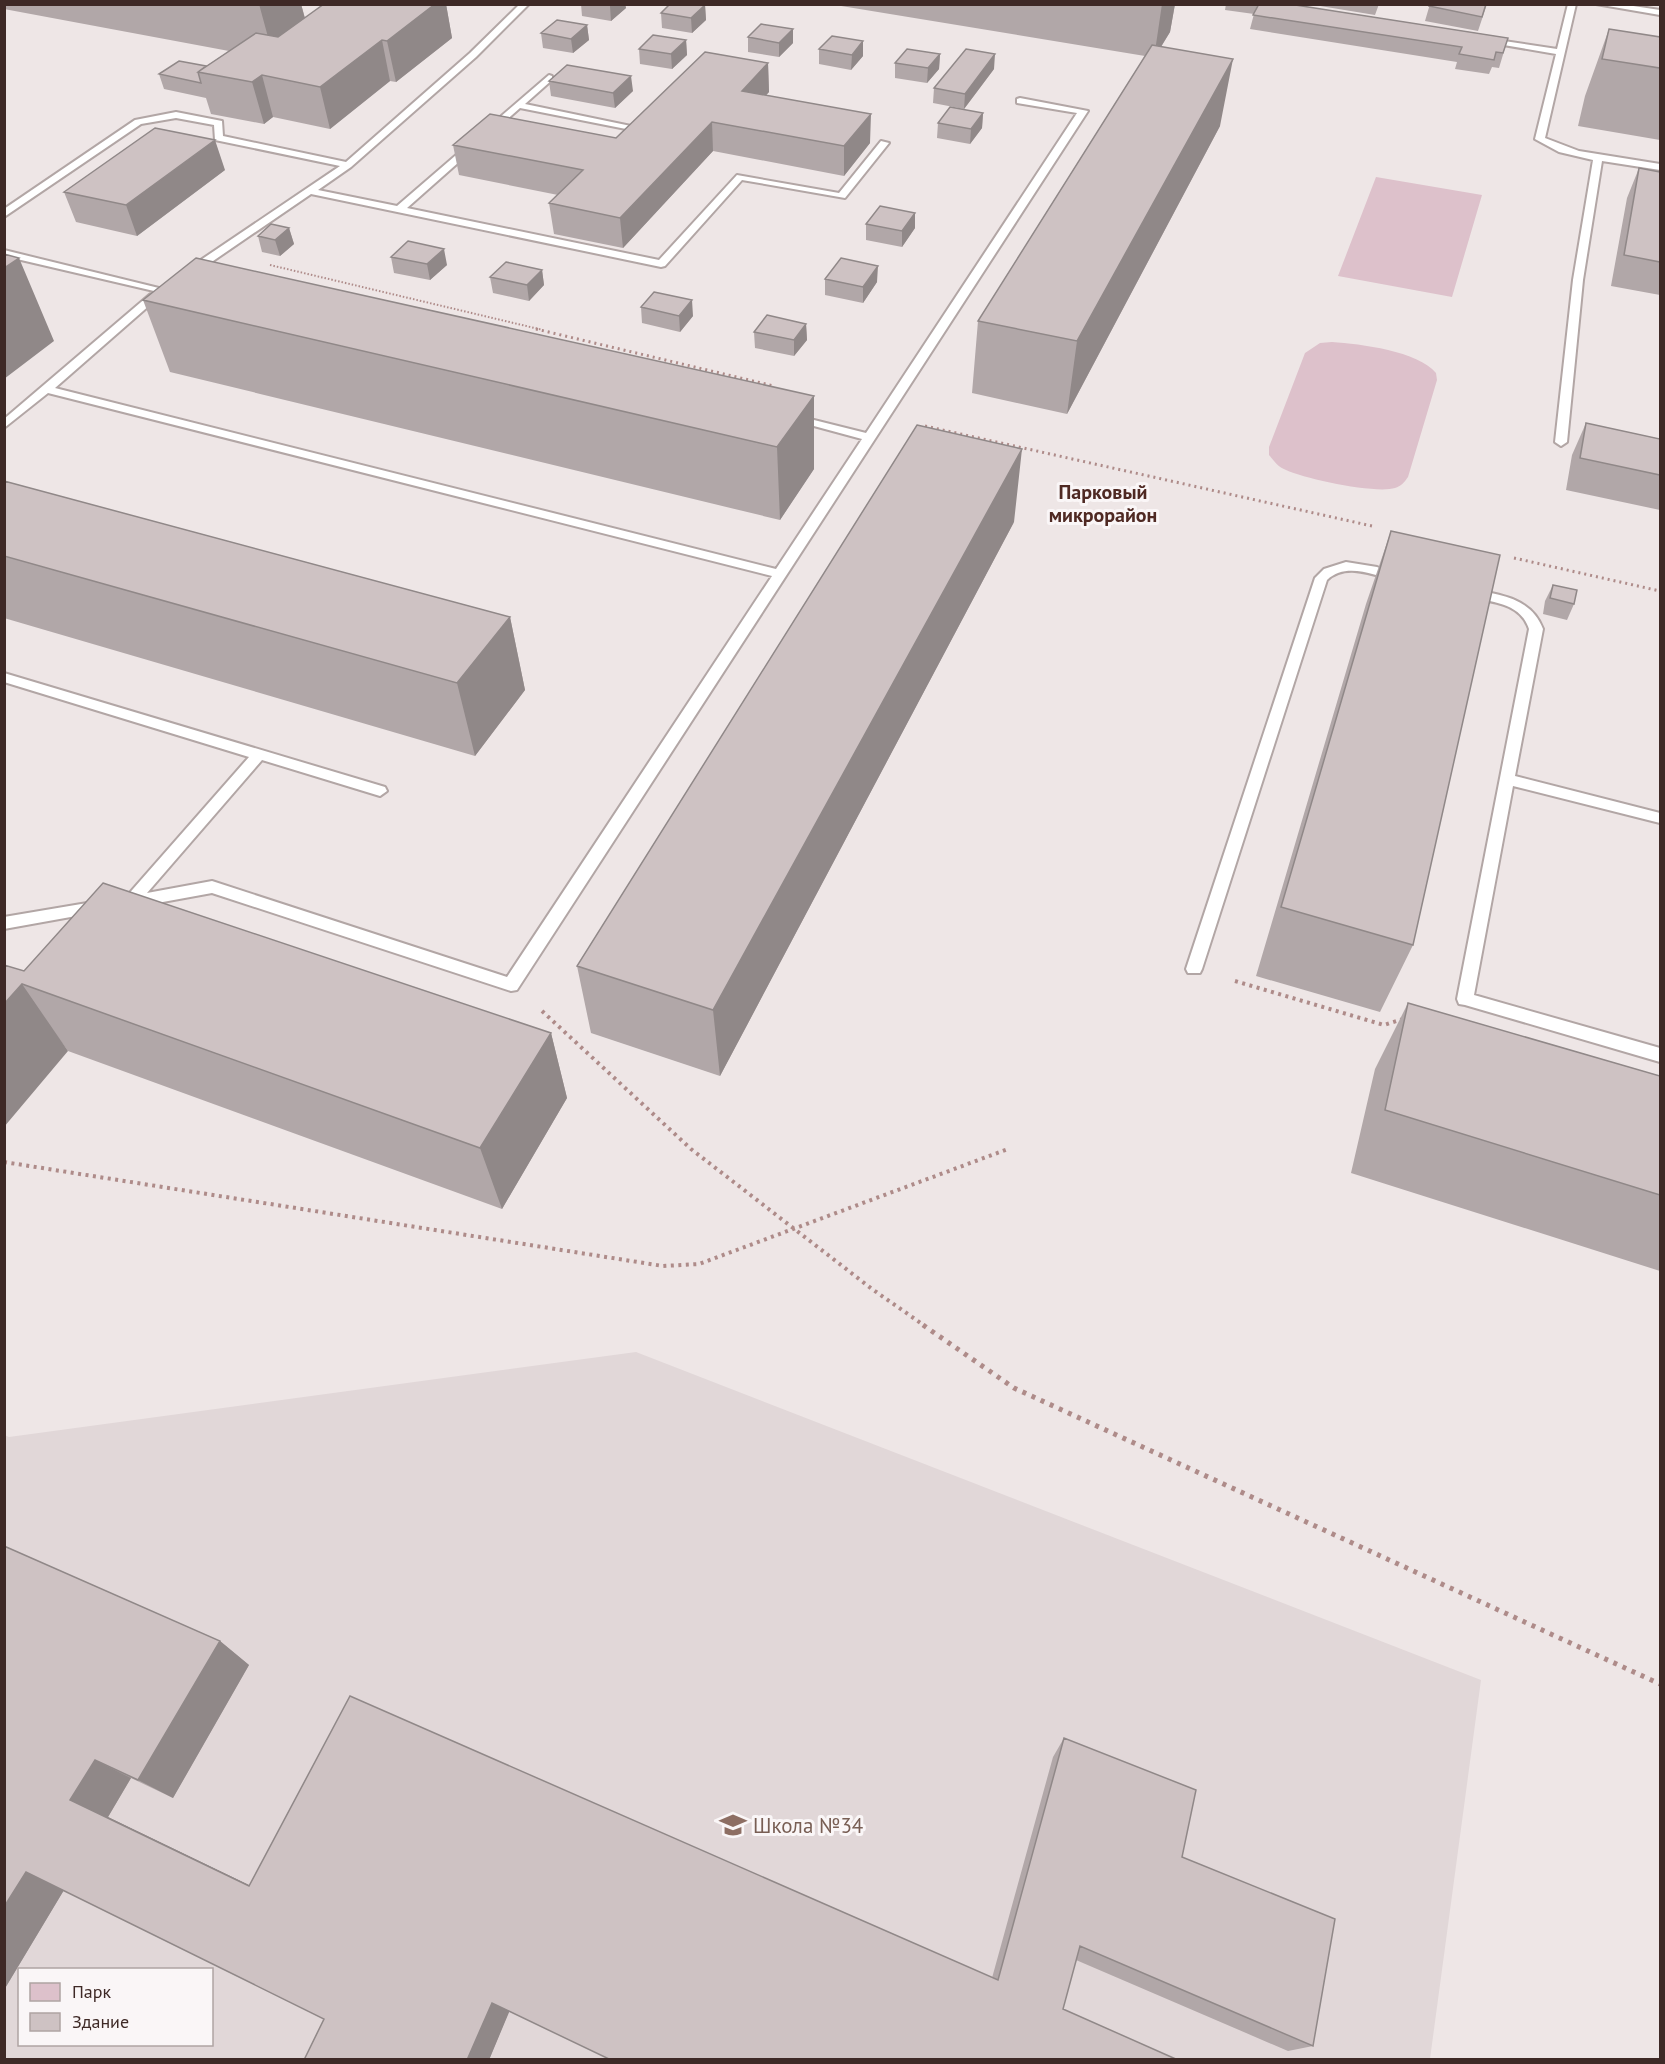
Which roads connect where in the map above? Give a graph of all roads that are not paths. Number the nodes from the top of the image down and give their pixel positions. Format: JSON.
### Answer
{"nodes":[{"id":1,"x":525,"y":4,"type":"edge"},
{"id":2,"x":1572,"y":4,"type":"edge"},
{"id":3,"x":1600,"y":4,"type":"edge"},
{"id":4,"x":1660,"y":13,"type":"edge"},
{"id":5,"x":1479,"y":40,"type":"edge"},
{"id":6,"x":1560,"y":52,"type":"junction"},
{"id":7,"x":549,"y":78,"type":"edge"},
{"id":8,"x":1020,"y":101,"type":"dead end"},
{"id":9,"x":518,"y":105,"type":"junction"},
{"id":10,"x":626,"y":126,"type":"edge"},
{"id":11,"x":884,"y":143,"type":"dead end"},
{"id":12,"x":1598,"y":156,"type":"junction"},
{"id":13,"x":348,"y":165,"type":"junction"},
{"id":14,"x":1660,"y":167,"type":"edge"},
{"id":15,"x":310,"y":191,"type":"junction"},
{"id":16,"x":399,"y":210,"type":"junction"},
{"id":17,"x":4,"y":214,"type":"edge"},
{"id":18,"x":4,"y":253,"type":"edge"},
{"id":19,"x":182,"y":277,"type":"edge"},
{"id":20,"x":142,"y":307,"type":"junction"},
{"id":21,"x":165,"y":307,"type":"edge"},
{"id":22,"x":46,"y":389,"type":"junction"},
{"id":23,"x":777,"y":416,"type":"edge"},
{"id":24,"x":4,"y":425,"type":"edge"},
{"id":25,"x":870,"y":437,"type":"junction"},
{"id":26,"x":1561,"y":442,"type":"dead end"},
{"id":27,"x":780,"y":574,"type":"junction"},
{"id":28,"x":1415,"y":581,"type":"edge"},
{"id":29,"x":1450,"y":589,"type":"edge"},
{"id":30,"x":4,"y":677,"type":"edge"},
{"id":31,"x":259,"y":755,"type":"junction"},
{"id":32,"x":1508,"y":779,"type":"junction"},
{"id":33,"x":380,"y":791,"type":"dead end"},
{"id":34,"x":1660,"y":818,"type":"edge"},
{"id":35,"x":130,"y":902,"type":"junction"},
{"id":36,"x":4,"y":923,"type":"edge"},
{"id":37,"x":1194,"y":969,"type":"road end"},
{"id":38,"x":1660,"y":1055,"type":"edge"}],
"edges":[{"from":1,"to":13,"type":"lane"},
{"from":2,"to":6,"type":"lane"},
{"from":3,"to":4,"type":"lane"},
{"from":5,"to":6,"type":"lane"},
{"from":6,"to":12,"type":"lane"},
{"from":7,"to":9,"type":"lane"},
{"from":8,"to":25,"type":"lane"},
{"from":9,"to":10,"type":"lane"},
{"from":9,"to":16,"type":"lane"},
{"from":11,"to":16,"type":"lane"},
{"from":12,"to":14,"type":"lane"},
{"from":12,"to":26,"type":"lane"},
{"from":13,"to":15,"type":"lane"},
{"from":13,"to":17,"type":"lane"},
{"from":15,"to":16,"type":"lane"},
{"from":15,"to":19,"type":"lane"},
{"from":18,"to":20,"type":"lane"},
{"from":20,"to":21,"type":"lane"},
{"from":20,"to":22,"type":"lane"},
{"from":22,"to":24,"type":"lane"},
{"from":22,"to":27,"type":"lane"},
{"from":23,"to":25,"type":"lane"},
{"from":25,"to":27,"type":"lane"},
{"from":27,"to":35,"type":"lane"},
{"from":28,"to":37,"type":"lane"},
{"from":29,"to":32,"type":"lane"},
{"from":30,"to":31,"type":"lane"},
{"from":31,"to":33,"type":"lane"},
{"from":31,"to":35,"type":"lane"},
{"from":32,"to":34,"type":"lane"},
{"from":32,"to":38,"type":"lane"},
{"from":35,"to":36,"type":"lane"}]}
